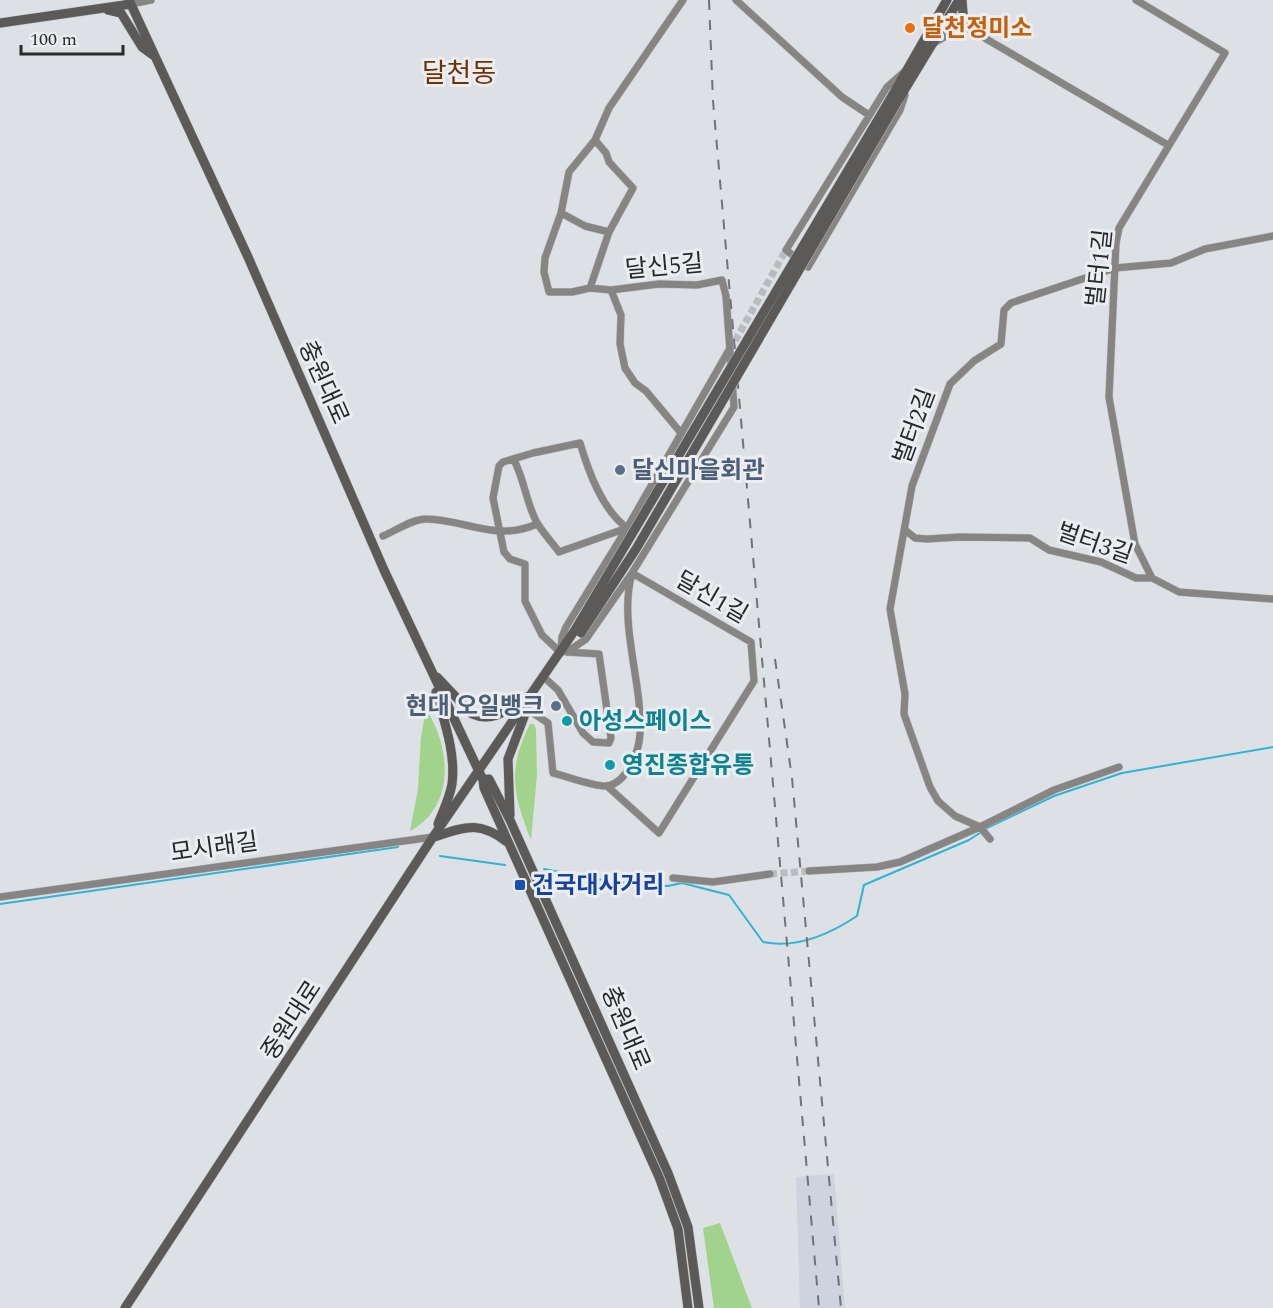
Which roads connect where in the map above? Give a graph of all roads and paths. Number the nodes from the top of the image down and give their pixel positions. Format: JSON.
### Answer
{"nodes":[{"id":1,"x":105,"y":0,"type":"edge"},
{"id":2,"x":151,"y":0,"type":"edge"},
{"id":3,"x":683,"y":0,"type":"edge"},
{"id":4,"x":736,"y":0,"type":"edge"},
{"id":5,"x":948,"y":0,"type":"edge"},
{"id":6,"x":960,"y":0,"type":"edge"},
{"id":7,"x":1136,"y":0,"type":"edge"},
{"id":8,"x":130,"y":2,"type":"edge"},
{"id":9,"x":91,"y":10,"type":"junction"},
{"id":10,"x":0,"y":23,"type":"edge"},
{"id":11,"x":964,"y":26,"type":"junction"},
{"id":12,"x":932,"y":45,"type":"junction"},
{"id":13,"x":155,"y":57,"type":"junction"},
{"id":14,"x":908,"y":68,"type":"junction"},
{"id":15,"x":910,"y":81,"type":"junction"},
{"id":16,"x":895,"y":97,"type":"junction"},
{"id":17,"x":869,"y":115,"type":"junction"},
{"id":18,"x":595,"y":140,"type":"junction"},
{"id":19,"x":1167,"y":145,"type":"junction"},
{"id":20,"x":561,"y":213,"type":"junction"},
{"id":21,"x":609,"y":232,"type":"junction"},
{"id":22,"x":1273,"y":236,"type":"edge"},
{"id":23,"x":1115,"y":268,"type":"junction"},
{"id":24,"x":591,"y":288,"type":"junction"},
{"id":25,"x":611,"y":290,"type":"junction"},
{"id":26,"x":730,"y":350,"type":"junction"},
{"id":27,"x":681,"y":433,"type":"junction"},
{"id":28,"x":514,"y":460,"type":"junction"},
{"id":29,"x":537,"y":524,"type":"junction"},
{"id":30,"x":627,"y":528,"type":"junction"},
{"id":31,"x":905,"y":530,"type":"junction"},
{"id":32,"x":498,"y":531,"type":"junction"},
{"id":33,"x":383,"y":536,"type":"dead end"},
{"id":34,"x":632,"y":573,"type":"junction"},
{"id":35,"x":1152,"y":578,"type":"junction"},
{"id":36,"x":1273,"y":599,"type":"edge"},
{"id":37,"x":564,"y":652,"type":"junction"},
{"id":38,"x":430,"y":669,"type":"junction"},
{"id":39,"x":548,"y":680,"type":"junction"},
{"id":40,"x":534,"y":693,"type":"junction"},
{"id":41,"x":526,"y":709,"type":"junction"},
{"id":42,"x":491,"y":755,"type":"junction"},
{"id":43,"x":1119,"y":767,"type":"dead end"},
{"id":44,"x":479,"y":770,"type":"junction"},
{"id":45,"x":483,"y":780,"type":"junction"},
{"id":46,"x":607,"y":786,"type":"junction"},
{"id":47,"x":510,"y":820,"type":"junction"},
{"id":48,"x":980,"y":827,"type":"junction"},
{"id":49,"x":433,"y":837,"type":"junction"},
{"id":50,"x":990,"y":839,"type":"dead end"},
{"id":51,"x":509,"y":843,"type":"junction"},
{"id":52,"x":809,"y":871,"type":"tunnel mouth"},
{"id":53,"x":770,"y":874,"type":"tunnel mouth"},
{"id":54,"x":673,"y":878,"type":"dead end"},
{"id":55,"x":0,"y":897,"type":"edge"},
{"id":56,"x":125,"y":1308,"type":"edge"},
{"id":57,"x":688,"y":1308,"type":"edge"},
{"id":58,"x":699,"y":1308,"type":"edge"}],
"edges":[{"from":1,"to":9,"type":"street"},
{"from":2,"to":8,"type":"street"},
{"from":3,"to":18,"type":"street","name":"달신5길"},
{"from":4,"to":17,"type":"street"},
{"from":5,"to":14,"type":"street"},
{"from":6,"to":11,"type":"street"},
{"from":6,"to":12,"type":"street"},
{"from":7,"to":19,"type":"street","name":"벌터1길"},
{"from":8,"to":9,"type":"street"},
{"from":8,"to":13,"type":"street","name":"충원대로"},
{"from":9,"to":10,"type":"street"},
{"from":9,"to":13,"type":"street"},
{"from":11,"to":12,"type":"street"},
{"from":11,"to":19,"type":"street"},
{"from":12,"to":15,"type":"street"},
{"from":13,"to":38,"type":"street","name":"충원대로"},
{"from":14,"to":16,"type":"street"},
{"from":14,"to":17,"type":"street"},
{"from":15,"to":16,"type":"street"},
{"from":15,"to":17,"type":"street"},
{"from":16,"to":37,"type":"street","name":"중원대로","bridge":true},
{"from":18,"to":20,"type":"street","name":"달신5길"},
{"from":18,"to":21,"type":"street","name":"달신5길"},
{"from":19,"to":23,"type":"street","name":"벌터1길"},
{"from":20,"to":21,"type":"street","name":"달신5길"},
{"from":20,"to":24,"type":"street","name":"달신5길"},
{"from":21,"to":24,"type":"street","name":"달신5길"},
{"from":22,"to":23,"type":"street","name":"벌터2길"},
{"from":23,"to":31,"type":"street","name":"벌터2길"},
{"from":23,"to":35,"type":"street","name":"벌터1길"},
{"from":24,"to":25,"type":"street","name":"달신5길"},
{"from":25,"to":26,"type":"street","name":"달신5길"},
{"from":25,"to":27,"type":"street","name":"달신5길"},
{"from":26,"to":27,"type":"street"},
{"from":26,"to":34,"type":"street"},
{"from":27,"to":30,"type":"street"},
{"from":28,"to":29,"type":"street"},
{"from":28,"to":30,"type":"street"},
{"from":28,"to":32,"type":"street"},
{"from":29,"to":30,"type":"street"},
{"from":29,"to":32,"type":"street"},
{"from":30,"to":37,"type":"street"},
{"from":31,"to":35,"type":"street","name":"벌터3길"},
{"from":31,"to":48,"type":"street","name":"벌터2길"},
{"from":32,"to":33,"type":"street"},
{"from":32,"to":37,"type":"street"},
{"from":34,"to":37,"type":"street"},
{"from":34,"to":46,"type":"street"},
{"from":34,"to":46,"type":"street","name":"달신1길"},
{"from":35,"to":36,"type":"street","name":"벌터3길"},
{"from":37,"to":39,"type":"street","name":"중원대로"},
{"from":37,"to":39,"type":"street"},
{"from":37,"to":40,"type":"street","name":"중원대로"},
{"from":38,"to":40,"type":"street"},
{"from":38,"to":44,"type":"street","name":"충원대로"},
{"from":38,"to":49,"type":"street"},
{"from":39,"to":41,"type":"street","name":"중원대로"},
{"from":40,"to":42,"type":"street","name":"중원대로"},
{"from":41,"to":42,"type":"street","name":"중원대로"},
{"from":41,"to":46,"type":"street","name":"달신1길"},
{"from":41,"to":47,"type":"street"},
{"from":42,"to":44,"type":"street","name":"중원대로"},
{"from":43,"to":48,"type":"street"},
{"from":44,"to":45,"type":"street","name":"충원대로"},
{"from":44,"to":49,"type":"street","name":"중원대로"},
{"from":45,"to":47,"type":"street","name":"충원대로"},
{"from":45,"to":51,"type":"street","name":"충원대로"},
{"from":47,"to":58,"type":"street","name":"충원대로"},
{"from":48,"to":50,"type":"street"},
{"from":48,"to":52,"type":"street"},
{"from":49,"to":51,"type":"street"},
{"from":49,"to":55,"type":"street","name":"모시래길"},
{"from":49,"to":56,"type":"street","name":"중원대로"},
{"from":51,"to":57,"type":"street","name":"충원대로"},
{"from":53,"to":54,"type":"street"}]}
